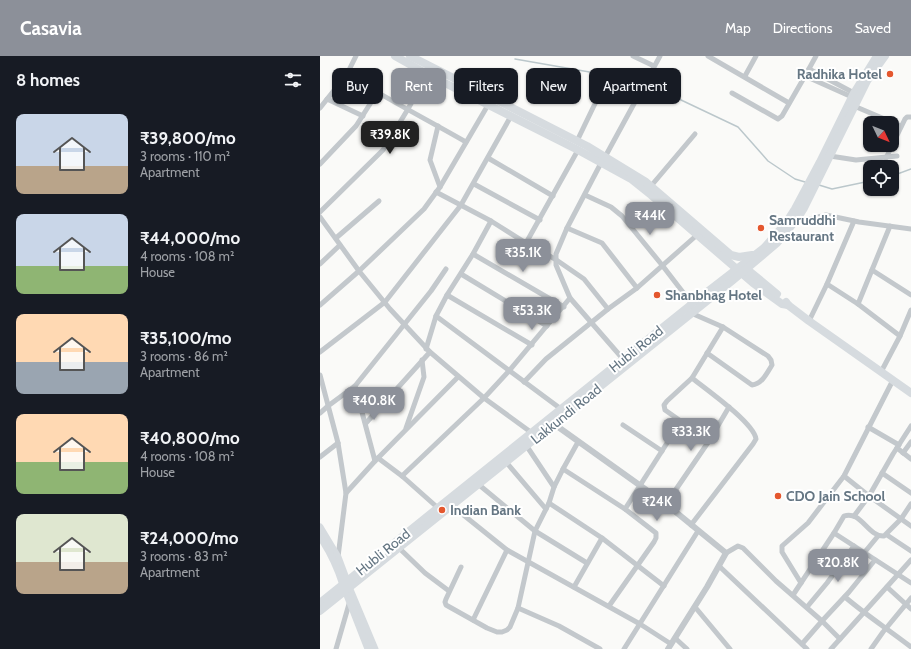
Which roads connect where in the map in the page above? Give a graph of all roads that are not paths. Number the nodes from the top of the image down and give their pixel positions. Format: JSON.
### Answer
{"nodes":[{"id":1,"x":356,"y":56,"type":"edge"},
{"id":2,"x":395,"y":56,"type":"edge"},
{"id":3,"x":410,"y":56,"type":"edge"},
{"id":4,"x":633,"y":56,"type":"edge"},
{"id":5,"x":660,"y":56,"type":"edge"},
{"id":6,"x":708,"y":56,"type":"edge"},
{"id":7,"x":756,"y":56,"type":"edge"},
{"id":8,"x":816,"y":56,"type":"edge"},
{"id":9,"x":877,"y":56,"type":"edge"},
{"id":10,"x":885,"y":56,"type":"edge"},
{"id":11,"x":654,"y":66,"type":"junction"},
{"id":12,"x":350,"y":68,"type":"edge"},
{"id":13,"x":416,"y":68,"type":"edge"},
{"id":14,"x":809,"y":69,"type":"junction"},
{"id":15,"x":745,"y":76,"type":"junction"},
{"id":16,"x":805,"y":76,"type":"junction"},
{"id":17,"x":446,"y":84,"type":"edge"},
{"id":18,"x":332,"y":93,"type":"edge"},
{"id":19,"x":732,"y":93,"type":"dead end"},
{"id":20,"x":853,"y":95,"type":"junction"},
{"id":21,"x":383,"y":96,"type":"edge"},
{"id":22,"x":327,"y":99,"type":"junction"},
{"id":23,"x":789,"y":103,"type":"junction"},
{"id":24,"x":370,"y":104,"type":"edge"},
{"id":25,"x":411,"y":104,"type":"edge"},
{"id":26,"x":595,"y":104,"type":"edge"},
{"id":27,"x":488,"y":105,"type":"junction"},
{"id":28,"x":854,"y":106,"type":"junction"},
{"id":29,"x":320,"y":108,"type":"edge"},
{"id":30,"x":408,"y":109,"type":"junction"},
{"id":31,"x":363,"y":116,"type":"junction"},
{"id":32,"x":511,"y":116,"type":"junction"},
{"id":33,"x":911,"y":117,"type":"edge"},
{"id":34,"x":438,"y":126,"type":"junction"},
{"id":35,"x":901,"y":126,"type":"junction"},
{"id":36,"x":695,"y":134,"type":"dead end"},
{"id":37,"x":577,"y":141,"type":"junction"},
{"id":38,"x":466,"y":142,"type":"junction"},
{"id":39,"x":578,"y":150,"type":"junction"},
{"id":40,"x":830,"y":156,"type":"junction"},
{"id":41,"x":897,"y":156,"type":"dead end"},
{"id":42,"x":488,"y":158,"type":"junction"},
{"id":43,"x":886,"y":158,"type":"junction"},
{"id":44,"x":603,"y":160,"type":"junction"},
{"id":45,"x":320,"y":164,"type":"edge"},
{"id":46,"x":821,"y":166,"type":"junction"},
{"id":47,"x":474,"y":184,"type":"junction"},
{"id":48,"x":651,"y":186,"type":"junction"},
{"id":49,"x":440,"y":187,"type":"junction"},
{"id":50,"x":436,"y":192,"type":"junction"},
{"id":51,"x":585,"y":195,"type":"junction"},
{"id":52,"x":553,"y":196,"type":"junction"},
{"id":53,"x":380,"y":202,"type":"dead end"},
{"id":54,"x":461,"y":205,"type":"junction"},
{"id":55,"x":320,"y":212,"type":"edge"},
{"id":56,"x":320,"y":217,"type":"edge"},
{"id":57,"x":797,"y":219,"type":"junction"},
{"id":58,"x":540,"y":220,"type":"junction"},
{"id":59,"x":491,"y":221,"type":"junction"},
{"id":60,"x":854,"y":221,"type":"junction"},
{"id":61,"x":890,"y":226,"type":"junction"},
{"id":62,"x":567,"y":228,"type":"junction"},
{"id":63,"x":911,"y":229,"type":"edge"},
{"id":64,"x":697,"y":235,"type":"junction"},
{"id":65,"x":336,"y":238,"type":"junction"},
{"id":66,"x":526,"y":243,"type":"junction"},
{"id":67,"x":340,"y":245,"type":"junction"},
{"id":68,"x":473,"y":254,"type":"junction"},
{"id":69,"x":757,"y":256,"type":"junction"},
{"id":70,"x":728,"y":257,"type":"junction"},
{"id":71,"x":556,"y":259,"type":"junction"},
{"id":72,"x":320,"y":264,"type":"edge"},
{"id":73,"x":662,"y":265,"type":"junction"},
{"id":74,"x":446,"y":269,"type":"dead end"},
{"id":75,"x":742,"y":269,"type":"junction"},
{"id":76,"x":872,"y":270,"type":"junction"},
{"id":77,"x":359,"y":271,"type":"junction"},
{"id":78,"x":461,"y":274,"type":"junction"},
{"id":79,"x":728,"y":279,"type":"junction"},
{"id":80,"x":756,"y":281,"type":"junction"},
{"id":81,"x":827,"y":284,"type":"junction"},
{"id":82,"x":637,"y":288,"type":"junction"},
{"id":83,"x":447,"y":295,"type":"junction"},
{"id":84,"x":911,"y":295,"type":"edge"},
{"id":85,"x":570,"y":298,"type":"junction"},
{"id":86,"x":385,"y":302,"type":"junction"},
{"id":87,"x":692,"y":304,"type":"junction"},
{"id":88,"x":858,"y":304,"type":"junction"},
{"id":89,"x":320,"y":305,"type":"edge"},
{"id":90,"x":564,"y":307,"type":"junction"},
{"id":91,"x":608,"y":309,"type":"junction"},
{"id":92,"x":911,"y":310,"type":"edge"},
{"id":93,"x":691,"y":313,"type":"junction"},
{"id":94,"x":436,"y":316,"type":"junction"},
{"id":95,"x":809,"y":320,"type":"junction"},
{"id":96,"x":592,"y":321,"type":"junction"},
{"id":97,"x":404,"y":324,"type":"junction"},
{"id":98,"x":547,"y":326,"type":"junction"},
{"id":99,"x":723,"y":327,"type":"junction"},
{"id":100,"x":900,"y":336,"type":"junction"},
{"id":101,"x":532,"y":345,"type":"junction"},
{"id":102,"x":428,"y":350,"type":"junction"},
{"id":103,"x":320,"y":352,"type":"edge"},
{"id":104,"x":707,"y":353,"type":"junction"},
{"id":105,"x":624,"y":359,"type":"junction"},
{"id":106,"x":422,"y":360,"type":"junction"},
{"id":107,"x":509,"y":371,"type":"junction"},
{"id":108,"x":881,"y":372,"type":"junction"},
{"id":109,"x":320,"y":375,"type":"edge"},
{"id":110,"x":458,"y":377,"type":"junction"},
{"id":111,"x":692,"y":378,"type":"junction"},
{"id":112,"x":894,"y":380,"type":"junction"},
{"id":113,"x":524,"y":382,"type":"junction"},
{"id":114,"x":355,"y":386,"type":"junction"},
{"id":115,"x":911,"y":393,"type":"edge"},
{"id":116,"x":484,"y":398,"type":"junction"},
{"id":117,"x":328,"y":406,"type":"junction"},
{"id":118,"x":729,"y":408,"type":"junction"},
{"id":119,"x":561,"y":409,"type":"junction"},
{"id":120,"x":320,"y":413,"type":"edge"},
{"id":121,"x":680,"y":421,"type":"junction"},
{"id":122,"x":366,"y":423,"type":"junction"},
{"id":123,"x":554,"y":424,"type":"junction"},
{"id":124,"x":623,"y":425,"type":"dead end"},
{"id":125,"x":911,"y":426,"type":"edge"},
{"id":126,"x":868,"y":427,"type":"junction"},
{"id":127,"x":405,"y":431,"type":"junction"},
{"id":128,"x":532,"y":434,"type":"junction"},
{"id":129,"x":709,"y":441,"type":"junction"},
{"id":130,"x":578,"y":442,"type":"junction"},
{"id":131,"x":911,"y":442,"type":"edge"},
{"id":132,"x":338,"y":443,"type":"junction"},
{"id":133,"x":526,"y":446,"type":"junction"},
{"id":134,"x":898,"y":447,"type":"junction"},
{"id":135,"x":662,"y":451,"type":"junction"},
{"id":136,"x":903,"y":453,"type":"junction"},
{"id":137,"x":320,"y":457,"type":"edge"},
{"id":138,"x":911,"y":459,"type":"edge"},
{"id":139,"x":376,"y":460,"type":"junction"},
{"id":140,"x":506,"y":462,"type":"junction"},
{"id":141,"x":563,"y":469,"type":"junction"},
{"id":142,"x":882,"y":473,"type":"junction"},
{"id":143,"x":402,"y":476,"type":"junction"},
{"id":144,"x":844,"y":476,"type":"junction"},
{"id":145,"x":478,"y":484,"type":"junction"},
{"id":146,"x":640,"y":486,"type":"junction"},
{"id":147,"x":554,"y":487,"type":"junction"},
{"id":148,"x":346,"y":493,"type":"junction"},
{"id":149,"x":911,"y":493,"type":"edge"},
{"id":150,"x":869,"y":496,"type":"junction"},
{"id":151,"x":549,"y":503,"type":"junction"},
{"id":152,"x":666,"y":504,"type":"junction"},
{"id":153,"x":911,"y":504,"type":"edge"},
{"id":154,"x":451,"y":505,"type":"junction"},
{"id":155,"x":438,"y":508,"type":"junction"},
{"id":156,"x":546,"y":508,"type":"junction"},
{"id":157,"x":625,"y":509,"type":"junction"},
{"id":158,"x":854,"y":516,"type":"junction"},
{"id":159,"x":901,"y":519,"type":"junction"},
{"id":160,"x":691,"y":525,"type":"junction"},
{"id":161,"x":911,"y":526,"type":"edge"},
{"id":162,"x":320,"y":527,"type":"edge"},
{"id":163,"x":535,"y":531,"type":"junction"},
{"id":164,"x":698,"y":531,"type":"junction"},
{"id":165,"x":834,"y":534,"type":"junction"},
{"id":166,"x":887,"y":535,"type":"junction"},
{"id":167,"x":878,"y":536,"type":"junction"},
{"id":168,"x":320,"y":537,"type":"edge"},
{"id":169,"x":602,"y":538,"type":"junction"},
{"id":170,"x":854,"y":546,"type":"junction"},
{"id":171,"x":398,"y":547,"type":"junction"},
{"id":172,"x":507,"y":550,"type":"junction"},
{"id":173,"x":911,"y":551,"type":"edge"},
{"id":174,"x":726,"y":553,"type":"junction"},
{"id":175,"x":864,"y":553,"type":"junction"},
{"id":176,"x":338,"y":557,"type":"junction"},
{"id":177,"x":875,"y":560,"type":"junction"},
{"id":178,"x":911,"y":560,"type":"edge"},
{"id":179,"x":528,"y":561,"type":"junction"},
{"id":180,"x":587,"y":563,"type":"junction"},
{"id":181,"x":638,"y":565,"type":"junction"},
{"id":182,"x":719,"y":566,"type":"junction"},
{"id":183,"x":461,"y":567,"type":"dead end"},
{"id":184,"x":898,"y":575,"type":"junction"},
{"id":185,"x":801,"y":583,"type":"junction"},
{"id":186,"x":911,"y":583,"type":"edge"},
{"id":187,"x":346,"y":586,"type":"junction"},
{"id":188,"x":664,"y":586,"type":"junction"},
{"id":189,"x":574,"y":587,"type":"junction"},
{"id":190,"x":887,"y":587,"type":"junction"},
{"id":191,"x":450,"y":591,"type":"junction"},
{"id":192,"x":793,"y":595,"type":"junction"},
{"id":193,"x":845,"y":597,"type":"junction"},
{"id":194,"x":911,"y":598,"type":"edge"},
{"id":195,"x":320,"y":602,"type":"edge"},
{"id":196,"x":349,"y":604,"type":"junction"},
{"id":197,"x":906,"y":605,"type":"junction"},
{"id":198,"x":609,"y":606,"type":"junction"},
{"id":199,"x":695,"y":607,"type":"junction"},
{"id":200,"x":807,"y":607,"type":"junction"},
{"id":201,"x":518,"y":608,"type":"junction"},
{"id":202,"x":911,"y":609,"type":"edge"},
{"id":203,"x":320,"y":611,"type":"edge"},
{"id":204,"x":864,"y":613,"type":"junction"},
{"id":205,"x":473,"y":620,"type":"junction"},
{"id":206,"x":822,"y":621,"type":"junction"},
{"id":207,"x":640,"y":624,"type":"junction"},
{"id":208,"x":886,"y":628,"type":"junction"},
{"id":209,"x":840,"y":639,"type":"junction"},
{"id":210,"x":671,"y":644,"type":"edge"},
{"id":211,"x":802,"y":644,"type":"junction"},
{"id":212,"x":593,"y":647,"type":"edge"},
{"id":213,"x":911,"y":647,"type":"edge"},
{"id":214,"x":336,"y":649,"type":"edge"},
{"id":215,"x":368,"y":649,"type":"edge"},
{"id":216,"x":375,"y":649,"type":"edge"},
{"id":217,"x":600,"y":649,"type":"edge"},
{"id":218,"x":624,"y":649,"type":"edge"},
{"id":219,"x":687,"y":649,"type":"edge"},
{"id":220,"x":730,"y":649,"type":"edge"},
{"id":221,"x":807,"y":649,"type":"edge"},
{"id":222,"x":831,"y":649,"type":"edge"},
{"id":223,"x":871,"y":649,"type":"edge"}],
"edges":[{"from":1,"to":12,"type":"street"},
{"from":2,"to":13,"type":"main road"},
{"from":3,"to":37,"type":"main road"},
{"from":4,"to":11,"type":"street"},
{"from":5,"to":11,"type":"street"},
{"from":6,"to":15,"type":"street"},
{"from":7,"to":15,"type":"street"},
{"from":8,"to":14,"type":"street"},
{"from":9,"to":20,"type":"main road"},
{"from":10,"to":28,"type":"main road"},
{"from":11,"to":44,"type":"street"},
{"from":14,"to":16,"type":"street"},
{"from":14,"to":20,"type":"street"},
{"from":15,"to":23,"type":"street"},
{"from":16,"to":20,"type":"street"},
{"from":16,"to":23,"type":"street"},
{"from":17,"to":27,"type":"main road"},
{"from":18,"to":22,"type":"street"},
{"from":19,"to":23,"type":"street"},
{"from":20,"to":46,"type":"main road"},
{"from":21,"to":30,"type":"street"},
{"from":22,"to":29,"type":"street"},
{"from":22,"to":31,"type":"street"},
{"from":24,"to":31,"type":"street"},
{"from":25,"to":30,"type":"street"},
{"from":26,"to":37,"type":"street"},
{"from":27,"to":32,"type":"main road"},
{"from":27,"to":38,"type":"street"},
{"from":28,"to":35,"type":"street"},
{"from":28,"to":40,"type":"main road"},
{"from":30,"to":34,"type":"street"},
{"from":30,"to":55,"type":"street"},
{"from":31,"to":45,"type":"street"},
{"from":32,"to":39,"type":"main road"},
{"from":32,"to":42,"type":"street"},
{"from":33,"to":35,"type":"street"},
{"from":34,"to":38,"type":"street"},
{"from":34,"to":49,"type":"street"},
{"from":35,"to":43,"type":"street"},
{"from":36,"to":48,"type":"street"},
{"from":37,"to":44,"type":"main road"},
{"from":38,"to":49,"type":"street"},
{"from":39,"to":44,"type":"main road"},
{"from":39,"to":52,"type":"street"},
{"from":40,"to":43,"type":"street"},
{"from":40,"to":46,"type":"main road"},
{"from":41,"to":43,"type":"street"},
{"from":42,"to":47,"type":"street"},
{"from":42,"to":52,"type":"street"},
{"from":44,"to":48,"type":"main road"},
{"from":44,"to":51,"type":"street"},
{"from":44,"to":64,"type":"main road"},
{"from":46,"to":57,"type":"main road"},
{"from":46,"to":69,"type":"main road","name":"Hubli Road"},
{"from":47,"to":54,"type":"street"},
{"from":47,"to":58,"type":"street"},
{"from":48,"to":70,"type":"main road"},
{"from":49,"to":50,"type":"street"},
{"from":50,"to":54,"type":"street"},
{"from":50,"to":77,"type":"street"},
{"from":51,"to":62,"type":"street"},
{"from":51,"to":73,"type":"street"},
{"from":52,"to":58,"type":"street"},
{"from":53,"to":65,"type":"street"},
{"from":54,"to":59,"type":"street"},
{"from":54,"to":86,"type":"street"},
{"from":56,"to":65,"type":"street"},
{"from":57,"to":60,"type":"street"},
{"from":57,"to":69,"type":"main road"},
{"from":58,"to":66,"type":"street"},
{"from":59,"to":66,"type":"street"},
{"from":59,"to":68,"type":"street"},
{"from":60,"to":61,"type":"street"},
{"from":60,"to":81,"type":"street"},
{"from":61,"to":63,"type":"street"},
{"from":61,"to":76,"type":"street"},
{"from":62,"to":71,"type":"street"},
{"from":62,"to":82,"type":"street"},
{"from":64,"to":70,"type":"main road"},
{"from":64,"to":73,"type":"street"},
{"from":65,"to":67,"type":"street"},
{"from":66,"to":71,"type":"street"},
{"from":67,"to":72,"type":"street"},
{"from":67,"to":77,"type":"street"},
{"from":68,"to":78,"type":"street"},
{"from":68,"to":90,"type":"street"},
{"from":69,"to":70,"type":"main road"},
{"from":69,"to":75,"type":"main road","name":"Hubli Road"},
{"from":69,"to":80,"type":"main road"},
{"from":70,"to":75,"type":"main road"},
{"from":70,"to":79,"type":"main road"},
{"from":71,"to":85,"type":"street"},
{"from":71,"to":91,"type":"street"},
{"from":73,"to":82,"type":"street"},
{"from":73,"to":87,"type":"street"},
{"from":74,"to":97,"type":"street"},
{"from":75,"to":79,"type":"main road","name":"Hubli Road"},
{"from":75,"to":80,"type":"main road"},
{"from":76,"to":84,"type":"street"},
{"from":76,"to":88,"type":"street"},
{"from":77,"to":86,"type":"street"},
{"from":77,"to":89,"type":"street"},
{"from":78,"to":83,"type":"street"},
{"from":78,"to":98,"type":"street"},
{"from":79,"to":80,"type":"main road"},
{"from":79,"to":87,"type":"main road","name":"Hubli Road"},
{"from":79,"to":93,"type":"main road","name":"Lakkundi Road"},
{"from":80,"to":95,"type":"main road"},
{"from":81,"to":88,"type":"street"},
{"from":81,"to":95,"type":"street"},
{"from":82,"to":91,"type":"street"},
{"from":83,"to":94,"type":"street"},
{"from":83,"to":101,"type":"street"},
{"from":85,"to":90,"type":"street"},
{"from":85,"to":96,"type":"street"},
{"from":86,"to":97,"type":"street"},
{"from":86,"to":103,"type":"street"},
{"from":87,"to":105,"type":"main road","name":"Hubli Road"},
{"from":88,"to":100,"type":"street"},
{"from":90,"to":98,"type":"street"},
{"from":91,"to":96,"type":"street"},
{"from":92,"to":100,"type":"street"},
{"from":93,"to":99,"type":"street"},
{"from":93,"to":123,"type":"main road","name":"Lakkundi Road"},
{"from":94,"to":102,"type":"street"},
{"from":94,"to":107,"type":"street"},
{"from":95,"to":108,"type":"main road"},
{"from":96,"to":105,"type":"street"},
{"from":96,"to":113,"type":"street"},
{"from":97,"to":102,"type":"street"},
{"from":97,"to":114,"type":"street"},
{"from":98,"to":101,"type":"street"},
{"from":99,"to":104,"type":"street"},
{"from":99,"to":104,"type":"street"},
{"from":100,"to":108,"type":"street"},
{"from":101,"to":107,"type":"street"},
{"from":102,"to":106,"type":"street"},
{"from":102,"to":110,"type":"street"},
{"from":104,"to":111,"type":"street"},
{"from":105,"to":119,"type":"main road","name":"Hubli Road"},
{"from":106,"to":122,"type":"street"},
{"from":106,"to":127,"type":"street"},
{"from":107,"to":113,"type":"street"},
{"from":107,"to":116,"type":"street"},
{"from":108,"to":112,"type":"main road"},
{"from":109,"to":117,"type":"street"},
{"from":110,"to":116,"type":"street"},
{"from":110,"to":127,"type":"street"},
{"from":111,"to":118,"type":"street"},
{"from":111,"to":121,"type":"street"},
{"from":112,"to":115,"type":"main road"},
{"from":112,"to":126,"type":"street"},
{"from":113,"to":119,"type":"street"},
{"from":114,"to":117,"type":"street"},
{"from":114,"to":122,"type":"street"},
{"from":116,"to":128,"type":"street"},
{"from":116,"to":143,"type":"street"},
{"from":117,"to":120,"type":"street"},
{"from":117,"to":132,"type":"street"},
{"from":118,"to":129,"type":"street"},
{"from":118,"to":160,"type":"street"},
{"from":119,"to":128,"type":"main road","name":"Hubli Road"},
{"from":121,"to":129,"type":"street"},
{"from":121,"to":135,"type":"street"},
{"from":122,"to":139,"type":"street"},
{"from":123,"to":130,"type":"street"},
{"from":123,"to":133,"type":"main road","name":"Lakkundi Road"},
{"from":124,"to":135,"type":"street"},
{"from":125,"to":134,"type":"street"},
{"from":126,"to":134,"type":"street"},
{"from":126,"to":144,"type":"street"},
{"from":127,"to":139,"type":"street"},
{"from":128,"to":155,"type":"main road","name":"Hubli Road"},
{"from":129,"to":152,"type":"street"},
{"from":130,"to":141,"type":"street"},
{"from":130,"to":146,"type":"street"},
{"from":131,"to":136,"type":"street"},
{"from":132,"to":137,"type":"street"},
{"from":132,"to":148,"type":"street"},
{"from":133,"to":140,"type":"main road","name":"Lakkundi Road"},
{"from":133,"to":147,"type":"street"},
{"from":134,"to":136,"type":"street"},
{"from":134,"to":142,"type":"street"},
{"from":135,"to":146,"type":"street"},
{"from":136,"to":138,"type":"street"},
{"from":139,"to":143,"type":"street"},
{"from":139,"to":148,"type":"street"},
{"from":140,"to":145,"type":"main road","name":"Lakkundi Road"},
{"from":140,"to":156,"type":"street"},
{"from":141,"to":147,"type":"street"},
{"from":141,"to":157,"type":"street"},
{"from":142,"to":149,"type":"street"},
{"from":142,"to":150,"type":"street"},
{"from":143,"to":155,"type":"street"},
{"from":144,"to":150,"type":"street"},
{"from":144,"to":185,"type":"street"},
{"from":145,"to":154,"type":"main road","name":"Lakkundi Road"},
{"from":145,"to":163,"type":"street"},
{"from":146,"to":152,"type":"street"},
{"from":146,"to":157,"type":"street"},
{"from":147,"to":151,"type":"street"},
{"from":148,"to":176,"type":"street"},
{"from":150,"to":158,"type":"street"},
{"from":150,"to":159,"type":"street"},
{"from":151,"to":156,"type":"street"},
{"from":151,"to":169,"type":"street"},
{"from":152,"to":160,"type":"street"},
{"from":153,"to":159,"type":"street"},
{"from":154,"to":171,"type":"main road","name":"Lakkundi Road"},
{"from":154,"to":172,"type":"street"},
{"from":155,"to":187,"type":"main road","name":"Hubli Road"},
{"from":156,"to":163,"type":"street"},
{"from":157,"to":181,"type":"street"},
{"from":158,"to":165,"type":"street"},
{"from":158,"to":167,"type":"street"},
{"from":159,"to":161,"type":"street"},
{"from":159,"to":166,"type":"street"},
{"from":160,"to":164,"type":"street"},
{"from":162,"to":176,"type":"main road"},
{"from":163,"to":179,"type":"street"},
{"from":163,"to":180,"type":"street"},
{"from":164,"to":174,"type":"street"},
{"from":164,"to":188,"type":"street"},
{"from":165,"to":170,"type":"street"},
{"from":165,"to":185,"type":"street"},
{"from":166,"to":167,"type":"street"},
{"from":166,"to":173,"type":"street"},
{"from":167,"to":175,"type":"street"},
{"from":168,"to":187,"type":"main road"},
{"from":169,"to":180,"type":"street"},
{"from":169,"to":181,"type":"street"},
{"from":170,"to":175,"type":"street"},
{"from":170,"to":200,"type":"street"},
{"from":171,"to":187,"type":"main road","name":"Lakkundi Road"},
{"from":171,"to":191,"type":"street"},
{"from":172,"to":179,"type":"street"},
{"from":172,"to":205,"type":"street"},
{"from":174,"to":182,"type":"street"},
{"from":174,"to":192,"type":"street"},
{"from":175,"to":177,"type":"street"},
{"from":176,"to":187,"type":"main road"},
{"from":177,"to":184,"type":"street"},
{"from":177,"to":193,"type":"street"},
{"from":178,"to":184,"type":"street"},
{"from":179,"to":189,"type":"street"},
{"from":179,"to":201,"type":"street"},
{"from":180,"to":189,"type":"street"},
{"from":181,"to":188,"type":"street"},
{"from":181,"to":198,"type":"street"},
{"from":182,"to":199,"type":"street"},
{"from":182,"to":211,"type":"street"},
{"from":183,"to":191,"type":"street"},
{"from":184,"to":186,"type":"street"},
{"from":184,"to":190,"type":"street"},
{"from":185,"to":192,"type":"street"},
{"from":187,"to":195,"type":"main road","name":"Hubli Road"},
{"from":187,"to":196,"type":"main road"},
{"from":187,"to":203,"type":"main road","name":"Lakkundi Road"},
{"from":187,"to":216,"type":"main road"},
{"from":188,"to":207,"type":"street"},
{"from":189,"to":198,"type":"street"},
{"from":190,"to":197,"type":"street"},
{"from":190,"to":204,"type":"street"},
{"from":191,"to":205,"type":"street"},
{"from":192,"to":200,"type":"street"},
{"from":193,"to":204,"type":"street"},
{"from":193,"to":206,"type":"street"},
{"from":194,"to":197,"type":"street"},
{"from":196,"to":214,"type":"street"},
{"from":196,"to":215,"type":"main road"},
{"from":197,"to":202,"type":"street"},
{"from":197,"to":208,"type":"street"},
{"from":198,"to":207,"type":"street"},
{"from":199,"to":210,"type":"street"},
{"from":199,"to":220,"type":"street"},
{"from":200,"to":206,"type":"street"},
{"from":201,"to":205,"type":"street"},
{"from":201,"to":212,"type":"street"},
{"from":204,"to":208,"type":"street"},
{"from":204,"to":209,"type":"street"},
{"from":206,"to":209,"type":"street"},
{"from":206,"to":211,"type":"street"},
{"from":207,"to":210,"type":"street"},
{"from":207,"to":218,"type":"street"},
{"from":208,"to":213,"type":"street"},
{"from":208,"to":223,"type":"street"},
{"from":209,"to":222,"type":"street"},
{"from":210,"to":219,"type":"street"},
{"from":211,"to":221,"type":"street"},
{"from":212,"to":217,"type":"street"}]}
